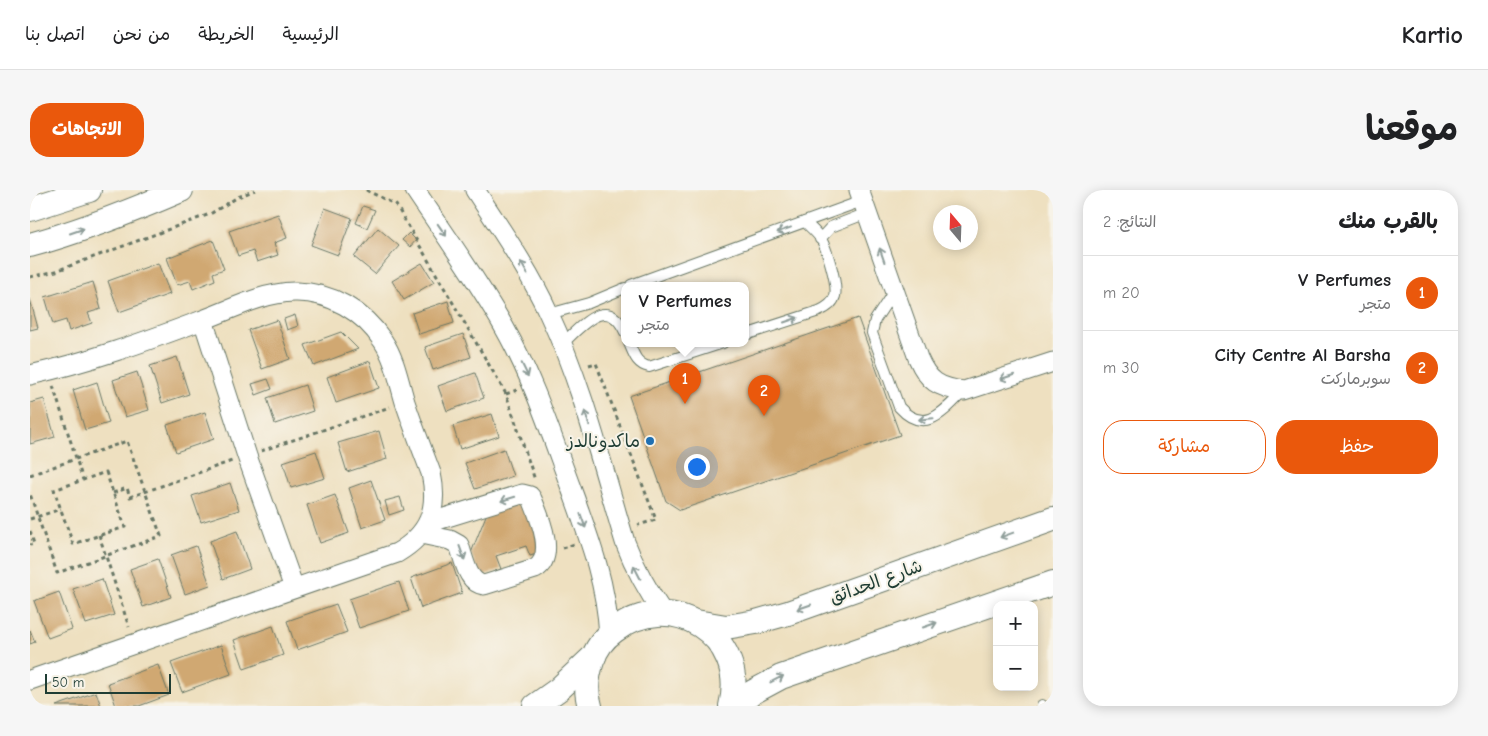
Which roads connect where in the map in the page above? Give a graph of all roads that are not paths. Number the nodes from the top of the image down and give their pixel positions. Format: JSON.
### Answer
{"nodes":[{"id":1,"x":89,"y":190,"type":"edge"},
{"id":2,"x":181,"y":190,"type":"edge"},
{"id":3,"x":415,"y":190,"type":"edge"},
{"id":4,"x":475,"y":190,"type":"edge"},
{"id":5,"x":863,"y":201,"type":"edge"},
{"id":6,"x":30,"y":209,"type":"edge"},
{"id":7,"x":805,"y":222,"type":"junction"},
{"id":8,"x":820,"y":239,"type":"junction"},
{"id":9,"x":30,"y":245,"type":"edge"},
{"id":10,"x":639,"y":282,"type":"edge"},
{"id":11,"x":621,"y":290,"type":"edge"},
{"id":12,"x":894,"y":291,"type":"junction"},
{"id":13,"x":549,"y":314,"type":"junction"},
{"id":14,"x":203,"y":320,"type":"junction"},
{"id":15,"x":621,"y":324,"type":"edge"},
{"id":16,"x":749,"y":334,"type":"edge"},
{"id":17,"x":562,"y":344,"type":"junction"},
{"id":18,"x":631,"y":347,"type":"edge"},
{"id":19,"x":711,"y":347,"type":"edge"},
{"id":20,"x":1053,"y":362,"type":"edge"},
{"id":21,"x":30,"y":375,"type":"edge"},
{"id":22,"x":964,"y":390,"type":"junction"},
{"id":23,"x":1053,"y":519,"type":"edge"},
{"id":24,"x":425,"y":528,"type":"junction"},
{"id":25,"x":1053,"y":583,"type":"edge"},
{"id":26,"x":294,"y":588,"type":"junction"},
{"id":27,"x":663,"y":613,"type":"junction"},
{"id":28,"x":696,"y":622,"type":"junction"},
{"id":29,"x":609,"y":634,"type":"junction"},
{"id":30,"x":594,"y":656,"type":"junction"},
{"id":31,"x":30,"y":680,"type":"edge"},
{"id":32,"x":535,"y":706,"type":"edge"},
{"id":33,"x":590,"y":706,"type":"edge"},
{"id":34,"x":731,"y":706,"type":"edge"},
{"id":35,"x":737,"y":706,"type":"edge"}],
"edges":[{"from":1,"to":6,"type":"street"},
{"from":9,"to":2,"type":"street","one_way":true},
{"from":3,"to":29,"type":"street","one_way":true},
{"from":13,"to":4,"type":"street","one_way":true},
{"from":5,"to":7,"type":"lane"},
{"from":5,"to":8,"type":"lane"},
{"from":12,"to":5,"type":"street","one_way":true},
{"from":7,"to":8,"type":"lane"},
{"from":7,"to":10,"type":"lane","one_way":true},
{"from":16,"to":8,"type":"lane","one_way":true},
{"from":11,"to":13,"type":"lane"},
{"from":12,"to":22,"type":"street"},
{"from":22,"to":12,"type":"lane","one_way":true},
{"from":13,"to":17,"type":"street"},
{"from":14,"to":21,"type":"street"},
{"from":14,"to":24,"type":"street"},
{"from":14,"to":26,"type":"street"},
{"from":15,"to":17,"type":"lane"},
{"from":27,"to":17,"type":"street","one_way":true},
{"from":18,"to":19,"type":"lane"},
{"from":20,"to":22,"type":"street","one_way":true},
{"from":23,"to":28,"type":"street","name":"شارع الحدائق","one_way":true},
{"from":24,"to":24,"type":"street","one_way":true},
{"from":24,"to":26,"type":"street"},
{"from":35,"to":25,"type":"street","one_way":true},
{"from":26,"to":31,"type":"street"},
{"from":27,"to":28,"type":"street"},
{"from":27,"to":29,"type":"street"},
{"from":28,"to":34,"type":"street"},
{"from":29,"to":30,"type":"street"},
{"from":30,"to":32,"type":"street"},
{"from":30,"to":33,"type":"street"}]}
